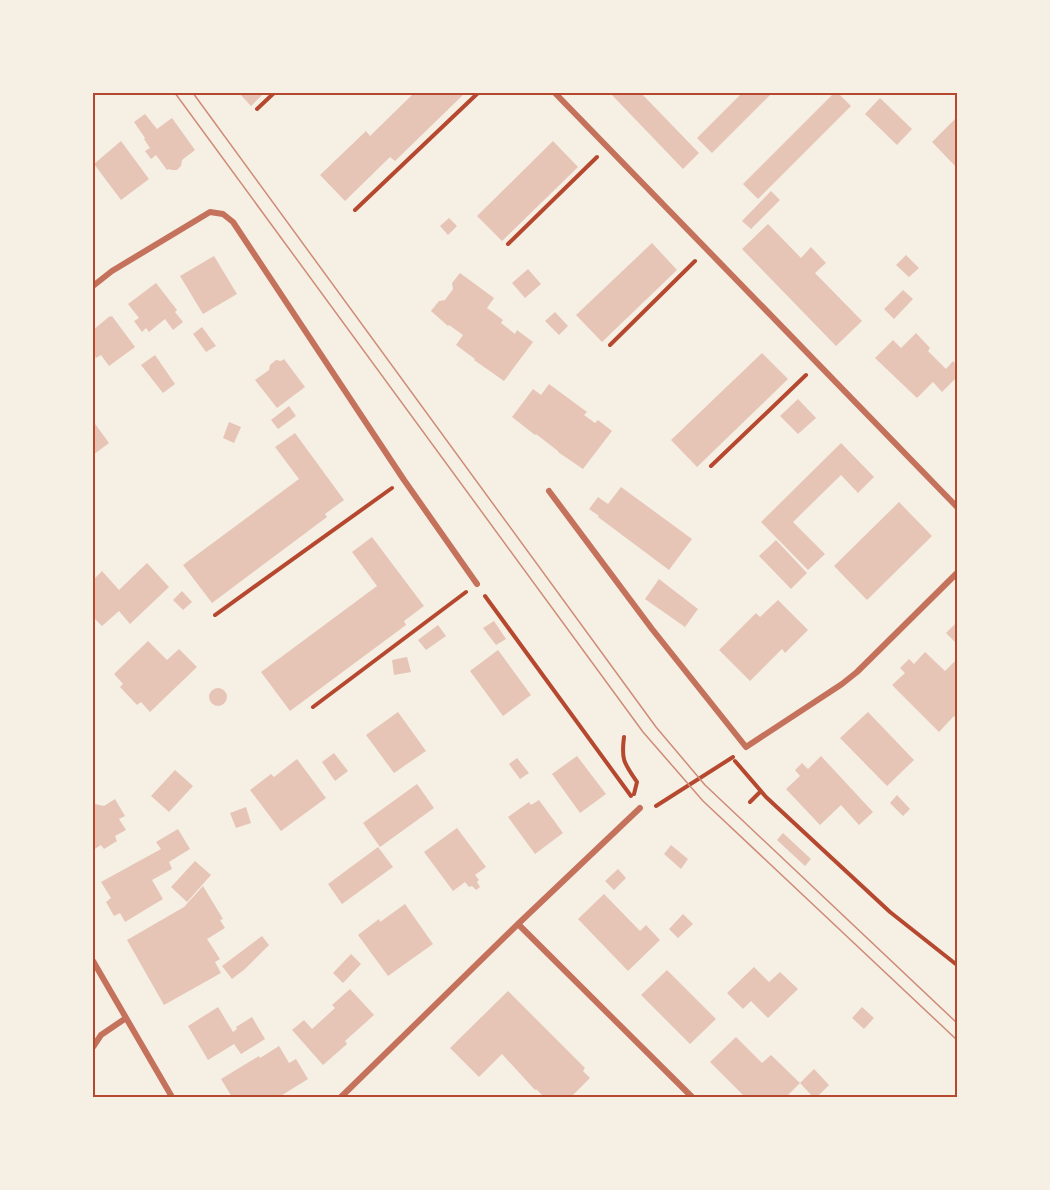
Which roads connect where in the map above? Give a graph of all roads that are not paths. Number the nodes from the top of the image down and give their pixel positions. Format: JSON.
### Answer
{"nodes":[{"id":1,"x":555,"y":93,"type":"edge"},
{"id":2,"x":93,"y":286,"type":"edge"},
{"id":3,"x":549,"y":491,"type":"dead end"},
{"id":4,"x":957,"y":507,"type":"edge"},
{"id":5,"x":957,"y":573,"type":"edge"},
{"id":6,"x":477,"y":584,"type":"road end"},
{"id":7,"x":640,"y":808,"type":"dead end"},
{"id":8,"x":518,"y":924,"type":"junction"},
{"id":9,"x":93,"y":960,"type":"edge"},
{"id":10,"x":126,"y":1018,"type":"junction"},
{"id":11,"x":93,"y":1047,"type":"edge"},
{"id":12,"x":172,"y":1097,"type":"edge"},
{"id":13,"x":341,"y":1097,"type":"edge"},
{"id":14,"x":692,"y":1097,"type":"edge"}],
"edges":[{"from":1,"to":4,"type":"street"},
{"from":2,"to":6,"type":"street"},
{"from":3,"to":5,"type":"street"},
{"from":7,"to":8,"type":"street"},
{"from":8,"to":13,"type":"street"},
{"from":8,"to":14,"type":"street"},
{"from":9,"to":10,"type":"street"},
{"from":10,"to":11,"type":"street"},
{"from":10,"to":12,"type":"street"}]}
